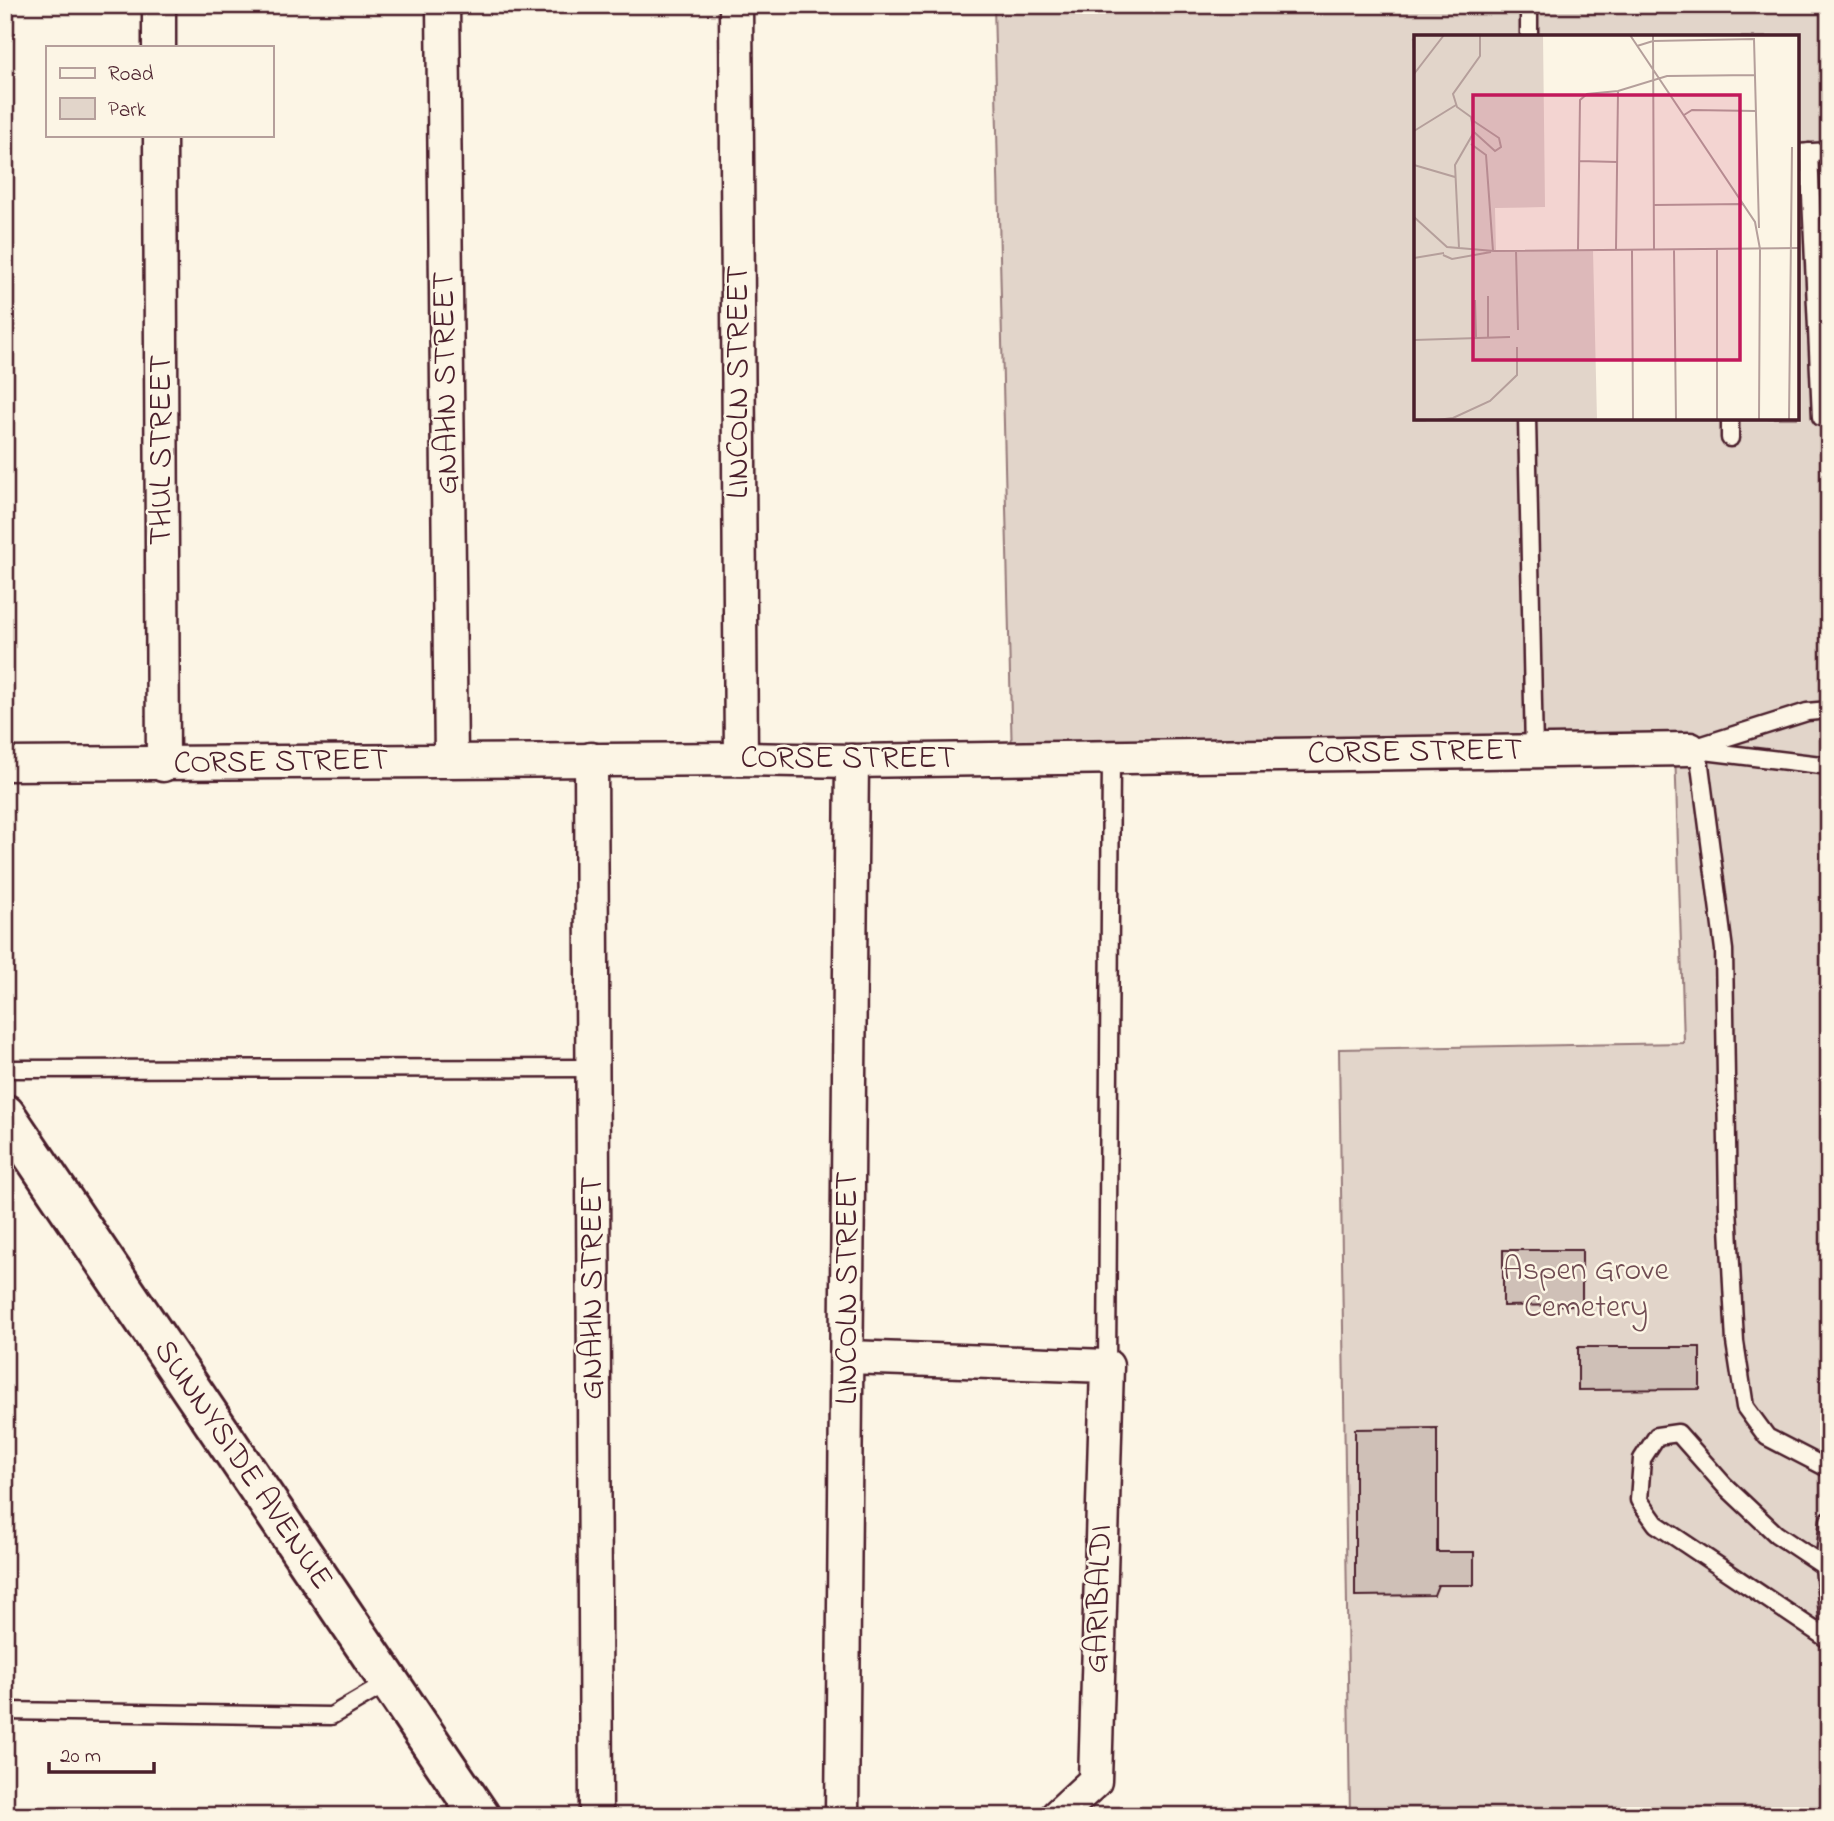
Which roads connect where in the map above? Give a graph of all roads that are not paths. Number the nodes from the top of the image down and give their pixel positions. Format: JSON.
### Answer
{"nodes":[{"id":1,"x":159,"y":5,"type":"edge"},
{"id":2,"x":443,"y":5,"type":"edge"},
{"id":3,"x":736,"y":5,"type":"edge"},
{"id":4,"x":1529,"y":5,"type":"edge"},
{"id":5,"x":1529,"y":35,"type":"edge"},
{"id":6,"x":159,"y":46,"type":"edge"},
{"id":7,"x":160,"y":136,"type":"edge"},
{"id":8,"x":1829,"y":151,"type":"edge"},
{"id":9,"x":1803,"y":152,"type":"edge"},
{"id":10,"x":1821,"y":417,"type":"dead end"},
{"id":11,"x":1527,"y":420,"type":"edge"},
{"id":12,"x":1730,"y":420,"type":"edge"},
{"id":13,"x":1730,"y":438,"type":"dead end"},
{"id":14,"x":1829,"y":710,"type":"edge"},
{"id":15,"x":1694,"y":749,"type":"junction"},
{"id":16,"x":1534,"y":751,"type":"junction"},
{"id":17,"x":1111,"y":758,"type":"junction"},
{"id":18,"x":591,"y":759,"type":"junction"},
{"id":19,"x":741,"y":759,"type":"junction"},
{"id":20,"x":451,"y":761,"type":"junction"},
{"id":21,"x":852,"y":761,"type":"junction"},
{"id":22,"x":5,"y":764,"type":"edge"},
{"id":23,"x":163,"y":765,"type":"junction"},
{"id":24,"x":1829,"y":766,"type":"edge"},
{"id":25,"x":592,"y":1068,"type":"junction"},
{"id":26,"x":5,"y":1069,"type":"edge"},
{"id":27,"x":5,"y":1114,"type":"edge"},
{"id":28,"x":848,"y":1357,"type":"junction"},
{"id":29,"x":1107,"y":1366,"type":"junction"},
{"id":30,"x":1829,"y":1469,"type":"edge"},
{"id":31,"x":1829,"y":1520,"type":"edge"},
{"id":32,"x":1824,"y":1566,"type":"junction"},
{"id":33,"x":1829,"y":1629,"type":"edge"},
{"id":34,"x":1829,"y":1640,"type":"edge"},
{"id":35,"x":389,"y":1682,"type":"junction"},
{"id":36,"x":5,"y":1711,"type":"edge"},
{"id":37,"x":480,"y":1816,"type":"edge"},
{"id":38,"x":596,"y":1816,"type":"edge"},
{"id":39,"x":842,"y":1816,"type":"edge"},
{"id":40,"x":1057,"y":1816,"type":"edge"}],
"edges":[{"from":1,"to":6,"type":"street"},
{"from":2,"to":20,"type":"street","name":"GNAHN STREET"},
{"from":3,"to":19,"type":"street","name":"LINCOLN STREET"},
{"from":4,"to":5,"type":"lane"},
{"from":7,"to":23,"type":"street","name":"THUL STREET"},
{"from":8,"to":9,"type":"lane"},
{"from":9,"to":10,"type":"lane"},
{"from":11,"to":16,"type":"lane"},
{"from":12,"to":13,"type":"lane"},
{"from":14,"to":15,"type":"lane"},
{"from":15,"to":16,"type":"street","name":"CORSE STREET"},
{"from":15,"to":24,"type":"lane"},
{"from":15,"to":30,"type":"lane"},
{"from":16,"to":17,"type":"street","name":"CORSE STREET"},
{"from":17,"to":21,"type":"street","name":"CORSE STREET"},
{"from":17,"to":29,"type":"lane"},
{"from":18,"to":19,"type":"street","name":"CORSE STREET"},
{"from":18,"to":20,"type":"street","name":"CORSE STREET"},
{"from":18,"to":25,"type":"street","name":"GNAHN STREET"},
{"from":19,"to":21,"type":"street","name":"CORSE STREET"},
{"from":20,"to":23,"type":"street","name":"CORSE STREET"},
{"from":21,"to":28,"type":"street","name":"LINCOLN STREET"},
{"from":22,"to":23,"type":"street","name":"CORSE STREET"},
{"from":25,"to":26,"type":"lane"},
{"from":25,"to":38,"type":"street","name":"GNAHN STREET"},
{"from":27,"to":35,"type":"main road","name":"SUNNYSIDE AVENUE"},
{"from":28,"to":29,"type":"street"},
{"from":28,"to":39,"type":"street","name":"LINCOLN STREET"},
{"from":29,"to":40,"type":"street","name":"GARIBALDI"},
{"from":31,"to":32,"type":"lane"},
{"from":32,"to":33,"type":"lane"},
{"from":32,"to":34,"type":"lane"},
{"from":35,"to":36,"type":"lane"},
{"from":35,"to":37,"type":"main road","name":"SUNNYSIDE AVENUE"}]}
